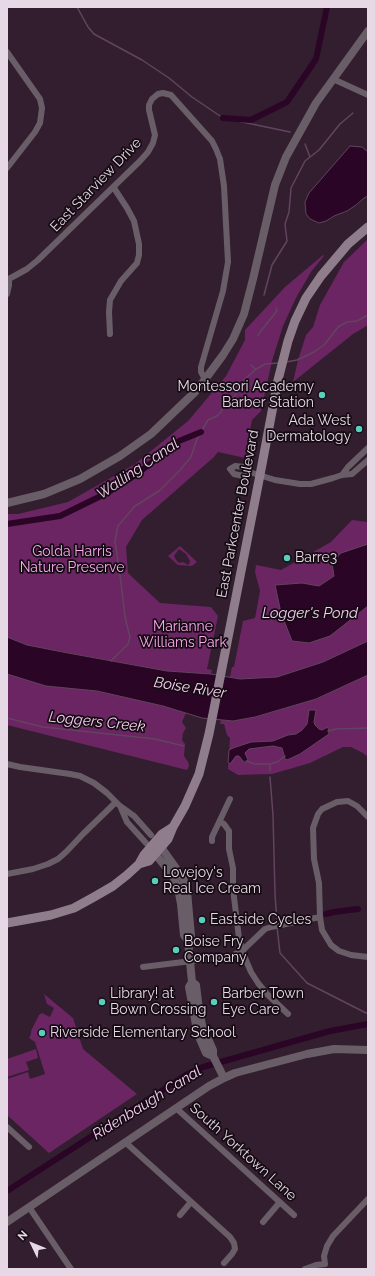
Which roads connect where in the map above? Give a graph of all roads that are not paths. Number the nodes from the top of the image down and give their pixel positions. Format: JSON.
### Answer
{"nodes":[{"id":1,"x":368,"y":31,"type":"edge"},
{"id":2,"x":7,"y":52,"type":"edge"},
{"id":3,"x":10,"y":61,"type":"edge"},
{"id":4,"x":333,"y":79,"type":"junction"},
{"id":5,"x":368,"y":95,"type":"edge"},
{"id":6,"x":7,"y":168,"type":"edge"},
{"id":7,"x":114,"y":188,"type":"junction"},
{"id":8,"x":368,"y":227,"type":"edge"},
{"id":9,"x":8,"y":280,"type":"edge"},
{"id":10,"x":7,"y":294,"type":"edge"},
{"id":11,"x":110,"y":334,"type":"dead end"},
{"id":12,"x":206,"y":379,"type":"junction"},
{"id":13,"x":368,"y":448,"type":"edge"},
{"id":14,"x":368,"y":460,"type":"edge"},
{"id":15,"x":246,"y":471,"type":"dead end"},
{"id":16,"x":260,"y":475,"type":"junction"},
{"id":17,"x":342,"y":475,"type":"junction"},
{"id":18,"x":7,"y":503,"type":"edge"},
{"id":19,"x":7,"y":764,"type":"edge"},
{"id":20,"x":230,"y":799,"type":"dead end"},
{"id":21,"x":118,"y":804,"type":"junction"},
{"id":22,"x":368,"y":817,"type":"edge"},
{"id":23,"x":220,"y":822,"type":"junction"},
{"id":24,"x":212,"y":842,"type":"dead end"},
{"id":25,"x":153,"y":845,"type":"junction"},
{"id":26,"x":7,"y":874,"type":"edge"},
{"id":27,"x":320,"y":917,"type":"junction"},
{"id":28,"x":7,"y":923,"type":"edge"},
{"id":29,"x":243,"y":950,"type":"junction"},
{"id":30,"x":368,"y":957,"type":"edge"},
{"id":31,"x":190,"y":962,"type":"junction"},
{"id":32,"x":143,"y":967,"type":"dead end"},
{"id":33,"x":288,"y":1014,"type":"dead end"},
{"id":34,"x":368,"y":1050,"type":"edge"},
{"id":35,"x":224,"y":1078,"type":"junction"},
{"id":36,"x":176,"y":1108,"type":"junction"},
{"id":37,"x":7,"y":1127,"type":"edge"},
{"id":38,"x":124,"y":1142,"type":"junction"},
{"id":39,"x":29,"y":1147,"type":"dead end"},
{"id":40,"x":368,"y":1199,"type":"edge"},
{"id":41,"x":191,"y":1202,"type":"junction"},
{"id":42,"x":280,"y":1202,"type":"junction"},
{"id":43,"x":30,"y":1206,"type":"junction"},
{"id":44,"x":180,"y":1215,"type":"dead end"},
{"id":45,"x":294,"y":1215,"type":"dead end"},
{"id":46,"x":7,"y":1222,"type":"edge"},
{"id":47,"x":263,"y":1222,"type":"dead end"},
{"id":48,"x":224,"y":1263,"type":"dead end"},
{"id":49,"x":326,"y":1266,"type":"edge"},
{"id":50,"x":72,"y":1269,"type":"edge"},
{"id":51,"x":305,"y":1269,"type":"edge"}],
"edges":[{"from":1,"to":4,"type":"street"},
{"from":2,"to":3,"type":"street"},
{"from":3,"to":6,"type":"street"},
{"from":4,"to":5,"type":"street"},
{"from":4,"to":12,"type":"street"},
{"from":7,"to":9,"type":"street","name":"East Starview Drive"},
{"from":7,"to":11,"type":"street"},
{"from":7,"to":12,"type":"street","name":"East Starview Drive"},
{"from":8,"to":16,"type":"main road","name":"East Parkcenter Boulevard"},
{"from":9,"to":10,"type":"street"},
{"from":12,"to":18,"type":"street"},
{"from":13,"to":17,"type":"street"},
{"from":14,"to":17,"type":"street"},
{"from":15,"to":16,"type":"street"},
{"from":16,"to":17,"type":"street"},
{"from":16,"to":25,"type":"main road","name":"East Parkcenter Boulevard"},
{"from":19,"to":21,"type":"street"},
{"from":20,"to":23,"type":"street"},
{"from":21,"to":25,"type":"street"},
{"from":21,"to":25,"type":"street"},
{"from":21,"to":26,"type":"street"},
{"from":22,"to":27,"type":"street"},
{"from":23,"to":24,"type":"street"},
{"from":23,"to":29,"type":"street"},
{"from":25,"to":28,"type":"main road","name":"East Parkcenter Boulevard"},
{"from":25,"to":31,"type":"street"},
{"from":27,"to":29,"type":"street"},
{"from":27,"to":30,"type":"street"},
{"from":29,"to":31,"type":"street"},
{"from":29,"to":33,"type":"street"},
{"from":31,"to":32,"type":"street"},
{"from":31,"to":35,"type":"street"},
{"from":34,"to":35,"type":"street"},
{"from":35,"to":36,"type":"street"},
{"from":36,"to":38,"type":"street"},
{"from":36,"to":42,"type":"street","name":"South Yorktown Lane"},
{"from":37,"to":39,"type":"street"},
{"from":38,"to":41,"type":"street"},
{"from":38,"to":43,"type":"street"},
{"from":40,"to":49,"type":"street"},
{"from":41,"to":44,"type":"street"},
{"from":41,"to":48,"type":"street"},
{"from":42,"to":45,"type":"street","name":"South Yorktown Lane"},
{"from":42,"to":47,"type":"street"},
{"from":43,"to":46,"type":"street"},
{"from":43,"to":50,"type":"street"},
{"from":49,"to":51,"type":"street"}]}
